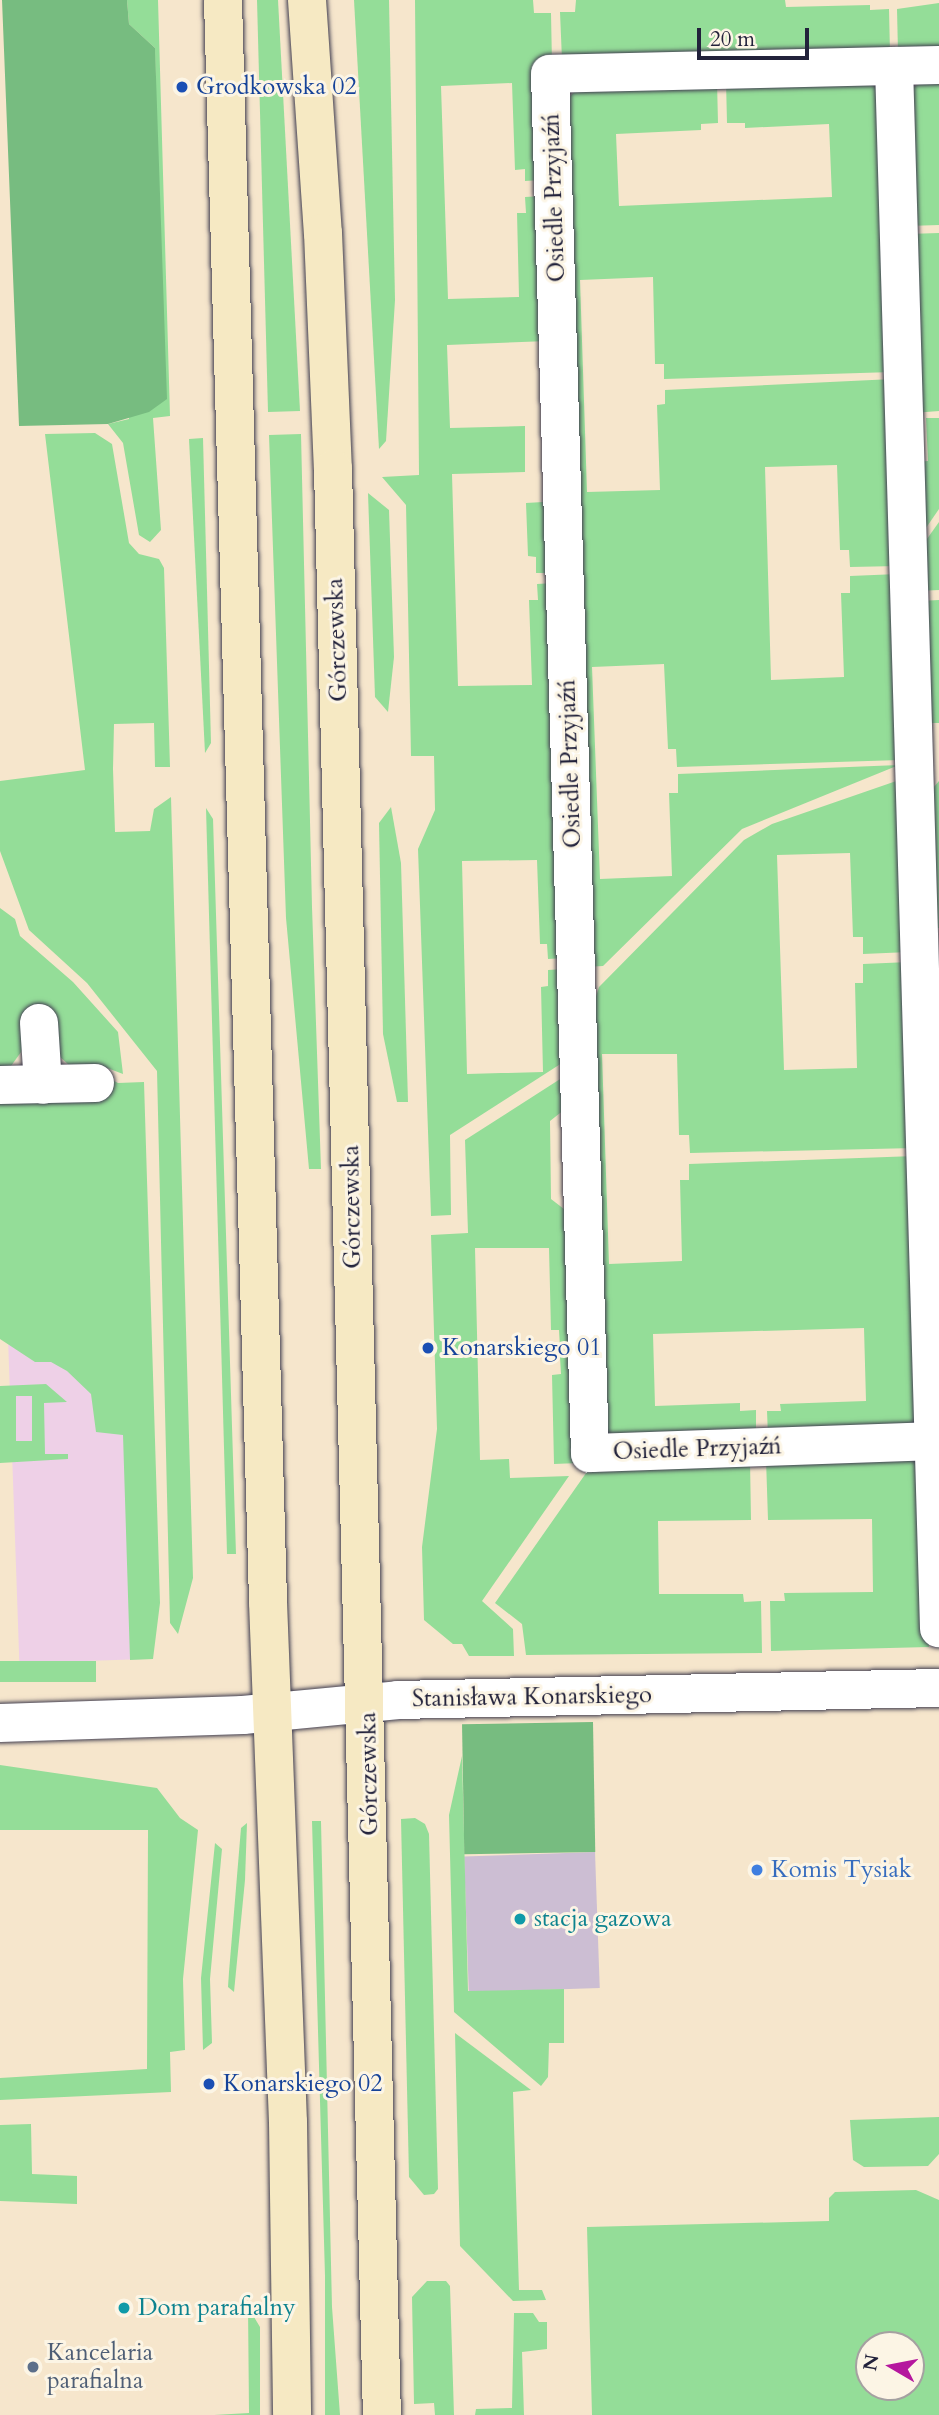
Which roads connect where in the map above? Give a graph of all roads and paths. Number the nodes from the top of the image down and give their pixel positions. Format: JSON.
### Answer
{"nodes":[{"id":1,"x":223,"y":0,"type":"edge"},
{"id":2,"x":307,"y":0,"type":"edge"},
{"id":3,"x":939,"y":65,"type":"edge"},
{"id":4,"x":894,"y":66,"type":"junction"},
{"id":5,"x":926,"y":764,"type":"edge"},
{"id":6,"x":40,"y":1023,"type":"dead end"},
{"id":7,"x":95,"y":1083,"type":"dead end"},
{"id":8,"x":43,"y":1084,"type":"junction"},
{"id":9,"x":0,"y":1086,"type":"edge"},
{"id":10,"x":936,"y":1441,"type":"edge"},
{"id":11,"x":939,"y":1628,"type":"edge"},
{"id":12,"x":939,"y":1688,"type":"edge"},
{"id":13,"x":367,"y":1703,"type":"junction"},
{"id":14,"x":274,"y":1712,"type":"junction"},
{"id":15,"x":0,"y":1723,"type":"edge"},
{"id":16,"x":292,"y":2415,"type":"edge"},
{"id":17,"x":382,"y":2415,"type":"edge"}],
"edges":[{"from":1,"to":14,"type":"main road"},
{"from":2,"to":13,"type":"main road","name":"Górczewska"},
{"from":3,"to":4,"type":"street","name":"Osiedle Przyjaźń"},
{"from":4,"to":5,"type":"street"},
{"from":4,"to":10,"type":"street","name":"Osiedle Przyjaźń"},
{"from":5,"to":10,"type":"street"},
{"from":6,"to":8,"type":"street"},
{"from":7,"to":8,"type":"street"},
{"from":8,"to":9,"type":"street"},
{"from":10,"to":11,"type":"street"},
{"from":12,"to":13,"type":"street","name":"Stanisława Konarskiego"},
{"from":13,"to":14,"type":"street","name":"Stanisława Konarskiego"},
{"from":13,"to":17,"type":"main road","name":"Górczewska"},
{"from":14,"to":15,"type":"street","name":"Stanisława Konarskiego"},
{"from":14,"to":16,"type":"main road"}]}
